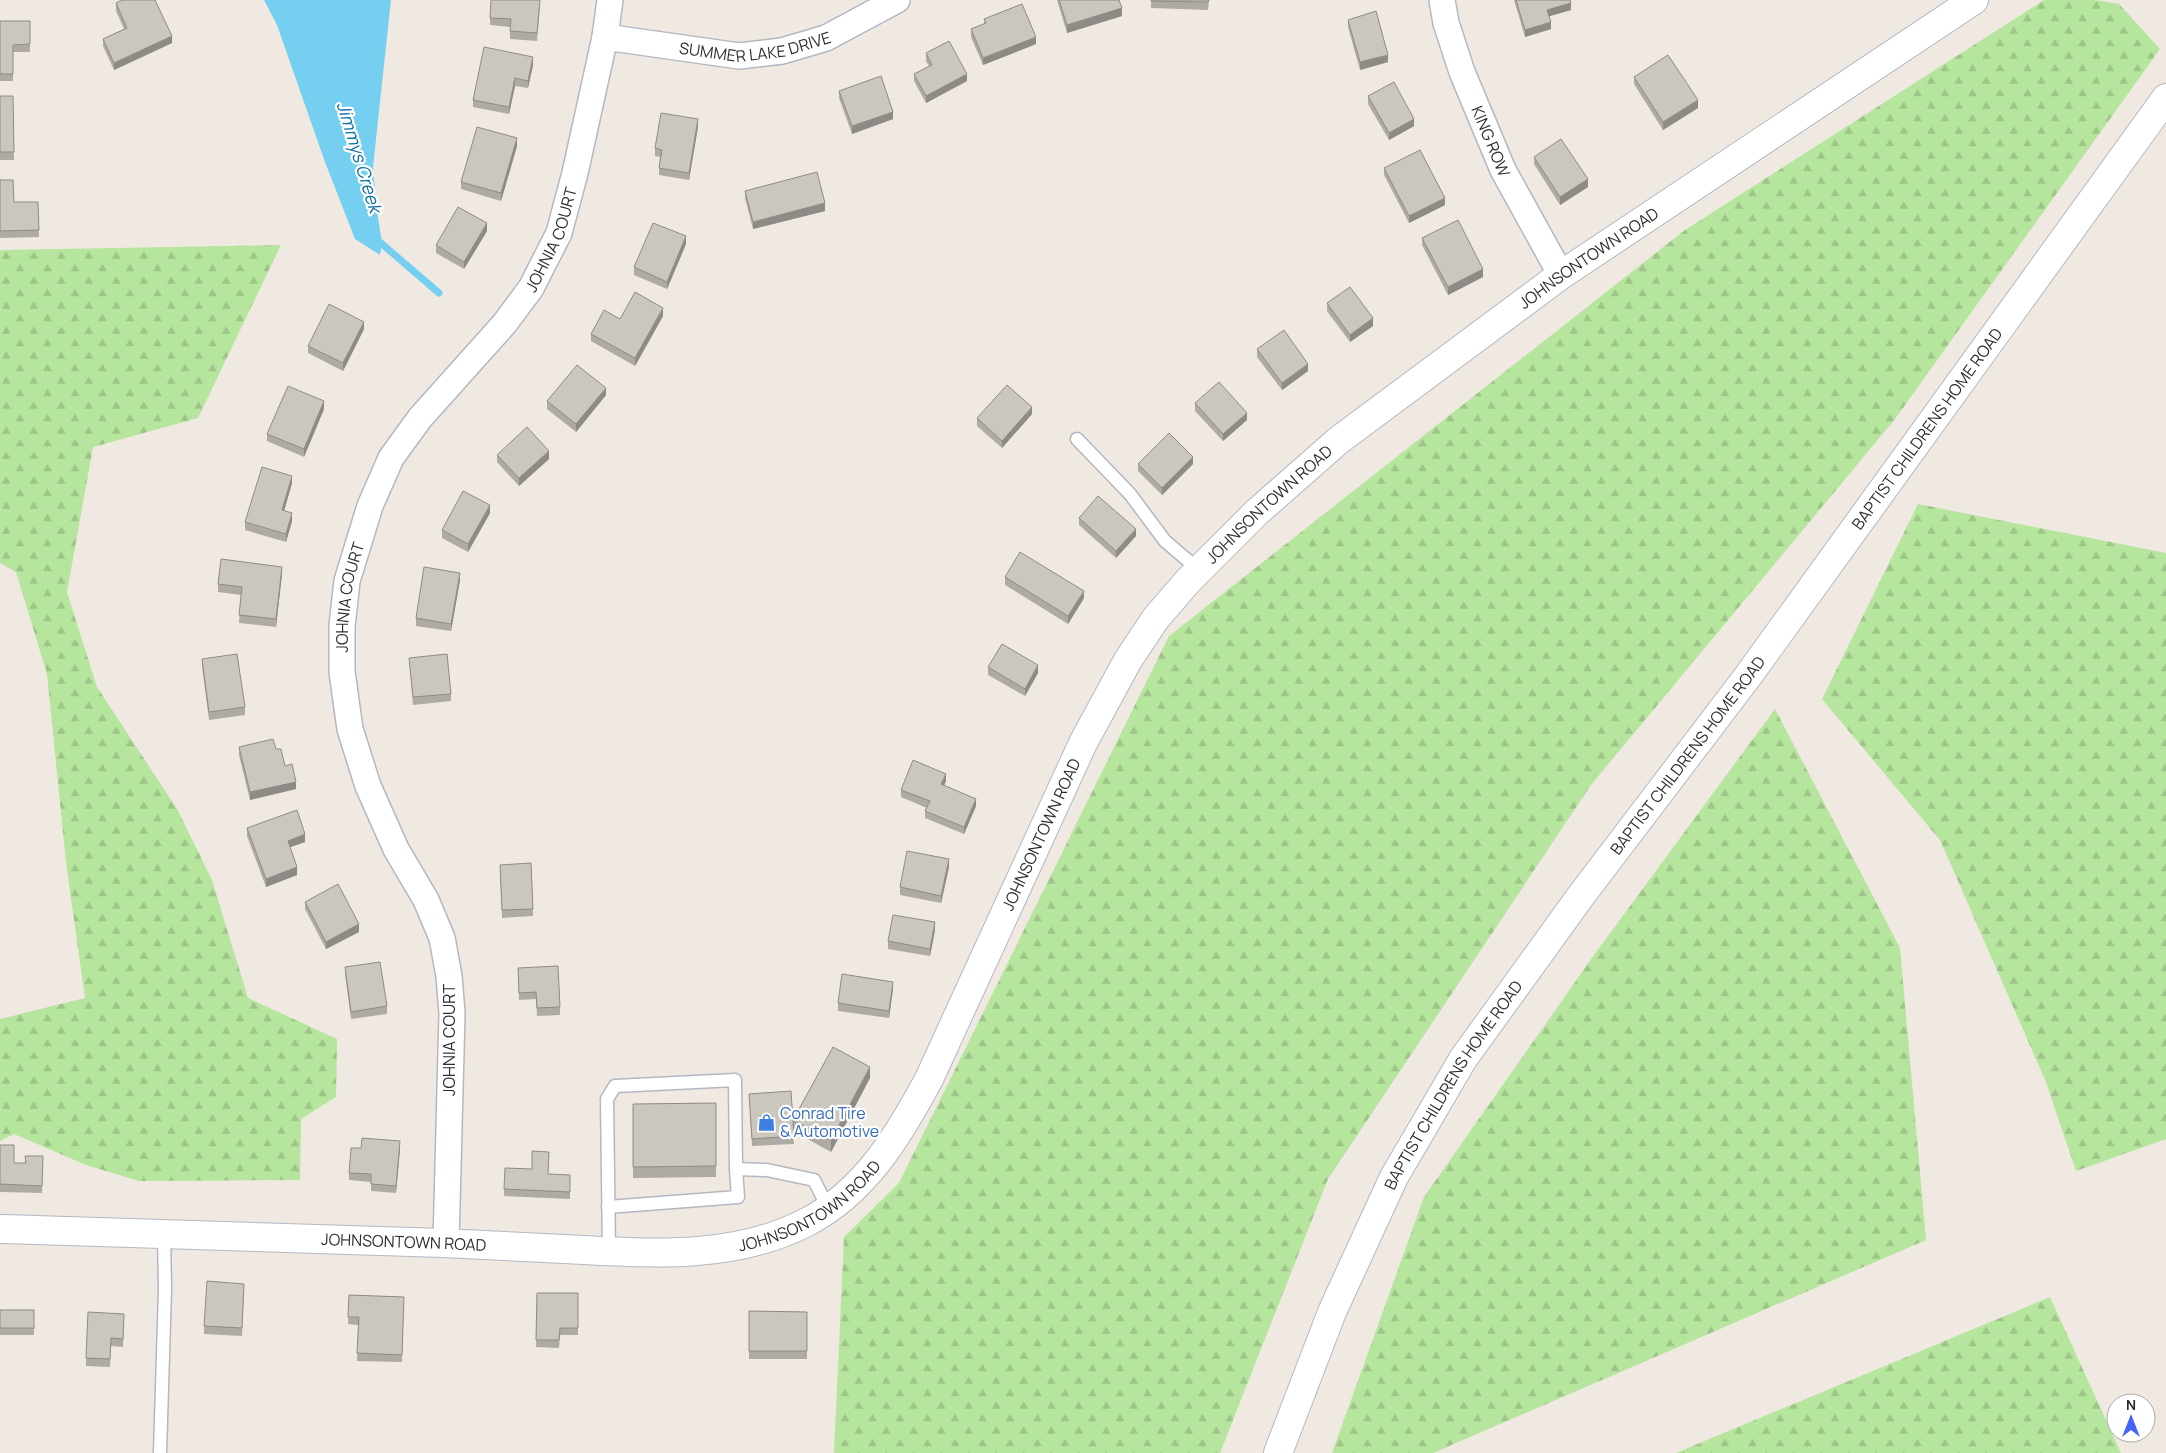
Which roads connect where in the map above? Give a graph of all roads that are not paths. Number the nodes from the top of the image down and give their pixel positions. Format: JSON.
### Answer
{"nodes":[{"id":1,"x":610,"y":0,"type":"edge"},
{"id":2,"x":897,"y":0,"type":"edge"},
{"id":3,"x":1442,"y":0,"type":"edge"},
{"id":4,"x":1974,"y":0,"type":"edge"},
{"id":5,"x":605,"y":38,"type":"junction"},
{"id":6,"x":2166,"y":98,"type":"edge"},
{"id":7,"x":1561,"y":275,"type":"junction"},
{"id":8,"x":1077,"y":439,"type":"dead end"},
{"id":9,"x":1199,"y":570,"type":"junction"},
{"id":10,"x":736,"y":1169,"type":"junction"},
{"id":11,"x":608,"y":1207,"type":"junction"},
{"id":12,"x":828,"y":1208,"type":"junction"},
{"id":13,"x":0,"y":1228,"type":"edge"},
{"id":14,"x":164,"y":1234,"type":"junction"},
{"id":15,"x":446,"y":1243,"type":"junction"},
{"id":16,"x":609,"y":1252,"type":"junction"},
{"id":17,"x":160,"y":1453,"type":"edge"},
{"id":18,"x":1278,"y":1453,"type":"edge"}],
"edges":[{"from":1,"to":5,"type":"street","name":"JOHNIA COURT"},
{"from":2,"to":5,"type":"street","name":"SUMMER LAKE DRIVE"},
{"from":3,"to":7,"type":"street","name":"KING ROW"},
{"from":4,"to":7,"type":"street","name":"JOHNSONTOWN ROAD"},
{"from":5,"to":15,"type":"street","name":"JOHNIA COURT"},
{"from":6,"to":18,"type":"street","name":"BAPTIST CHILDRENS HOME ROAD"},
{"from":7,"to":9,"type":"street","name":"JOHNSONTOWN ROAD"},
{"from":8,"to":9,"type":"lane"},
{"from":9,"to":12,"type":"street","name":"JOHNSONTOWN ROAD"},
{"from":10,"to":11,"type":"lane"},
{"from":10,"to":11,"type":"lane"},
{"from":10,"to":12,"type":"lane"},
{"from":11,"to":16,"type":"lane"},
{"from":12,"to":16,"type":"street","name":"JOHNSONTOWN ROAD"},
{"from":13,"to":14,"type":"street","name":"JOHNSONTOWN ROAD"},
{"from":14,"to":15,"type":"street","name":"JOHNSONTOWN ROAD"},
{"from":14,"to":17,"type":"lane"},
{"from":15,"to":16,"type":"street","name":"JOHNSONTOWN ROAD"}]}
